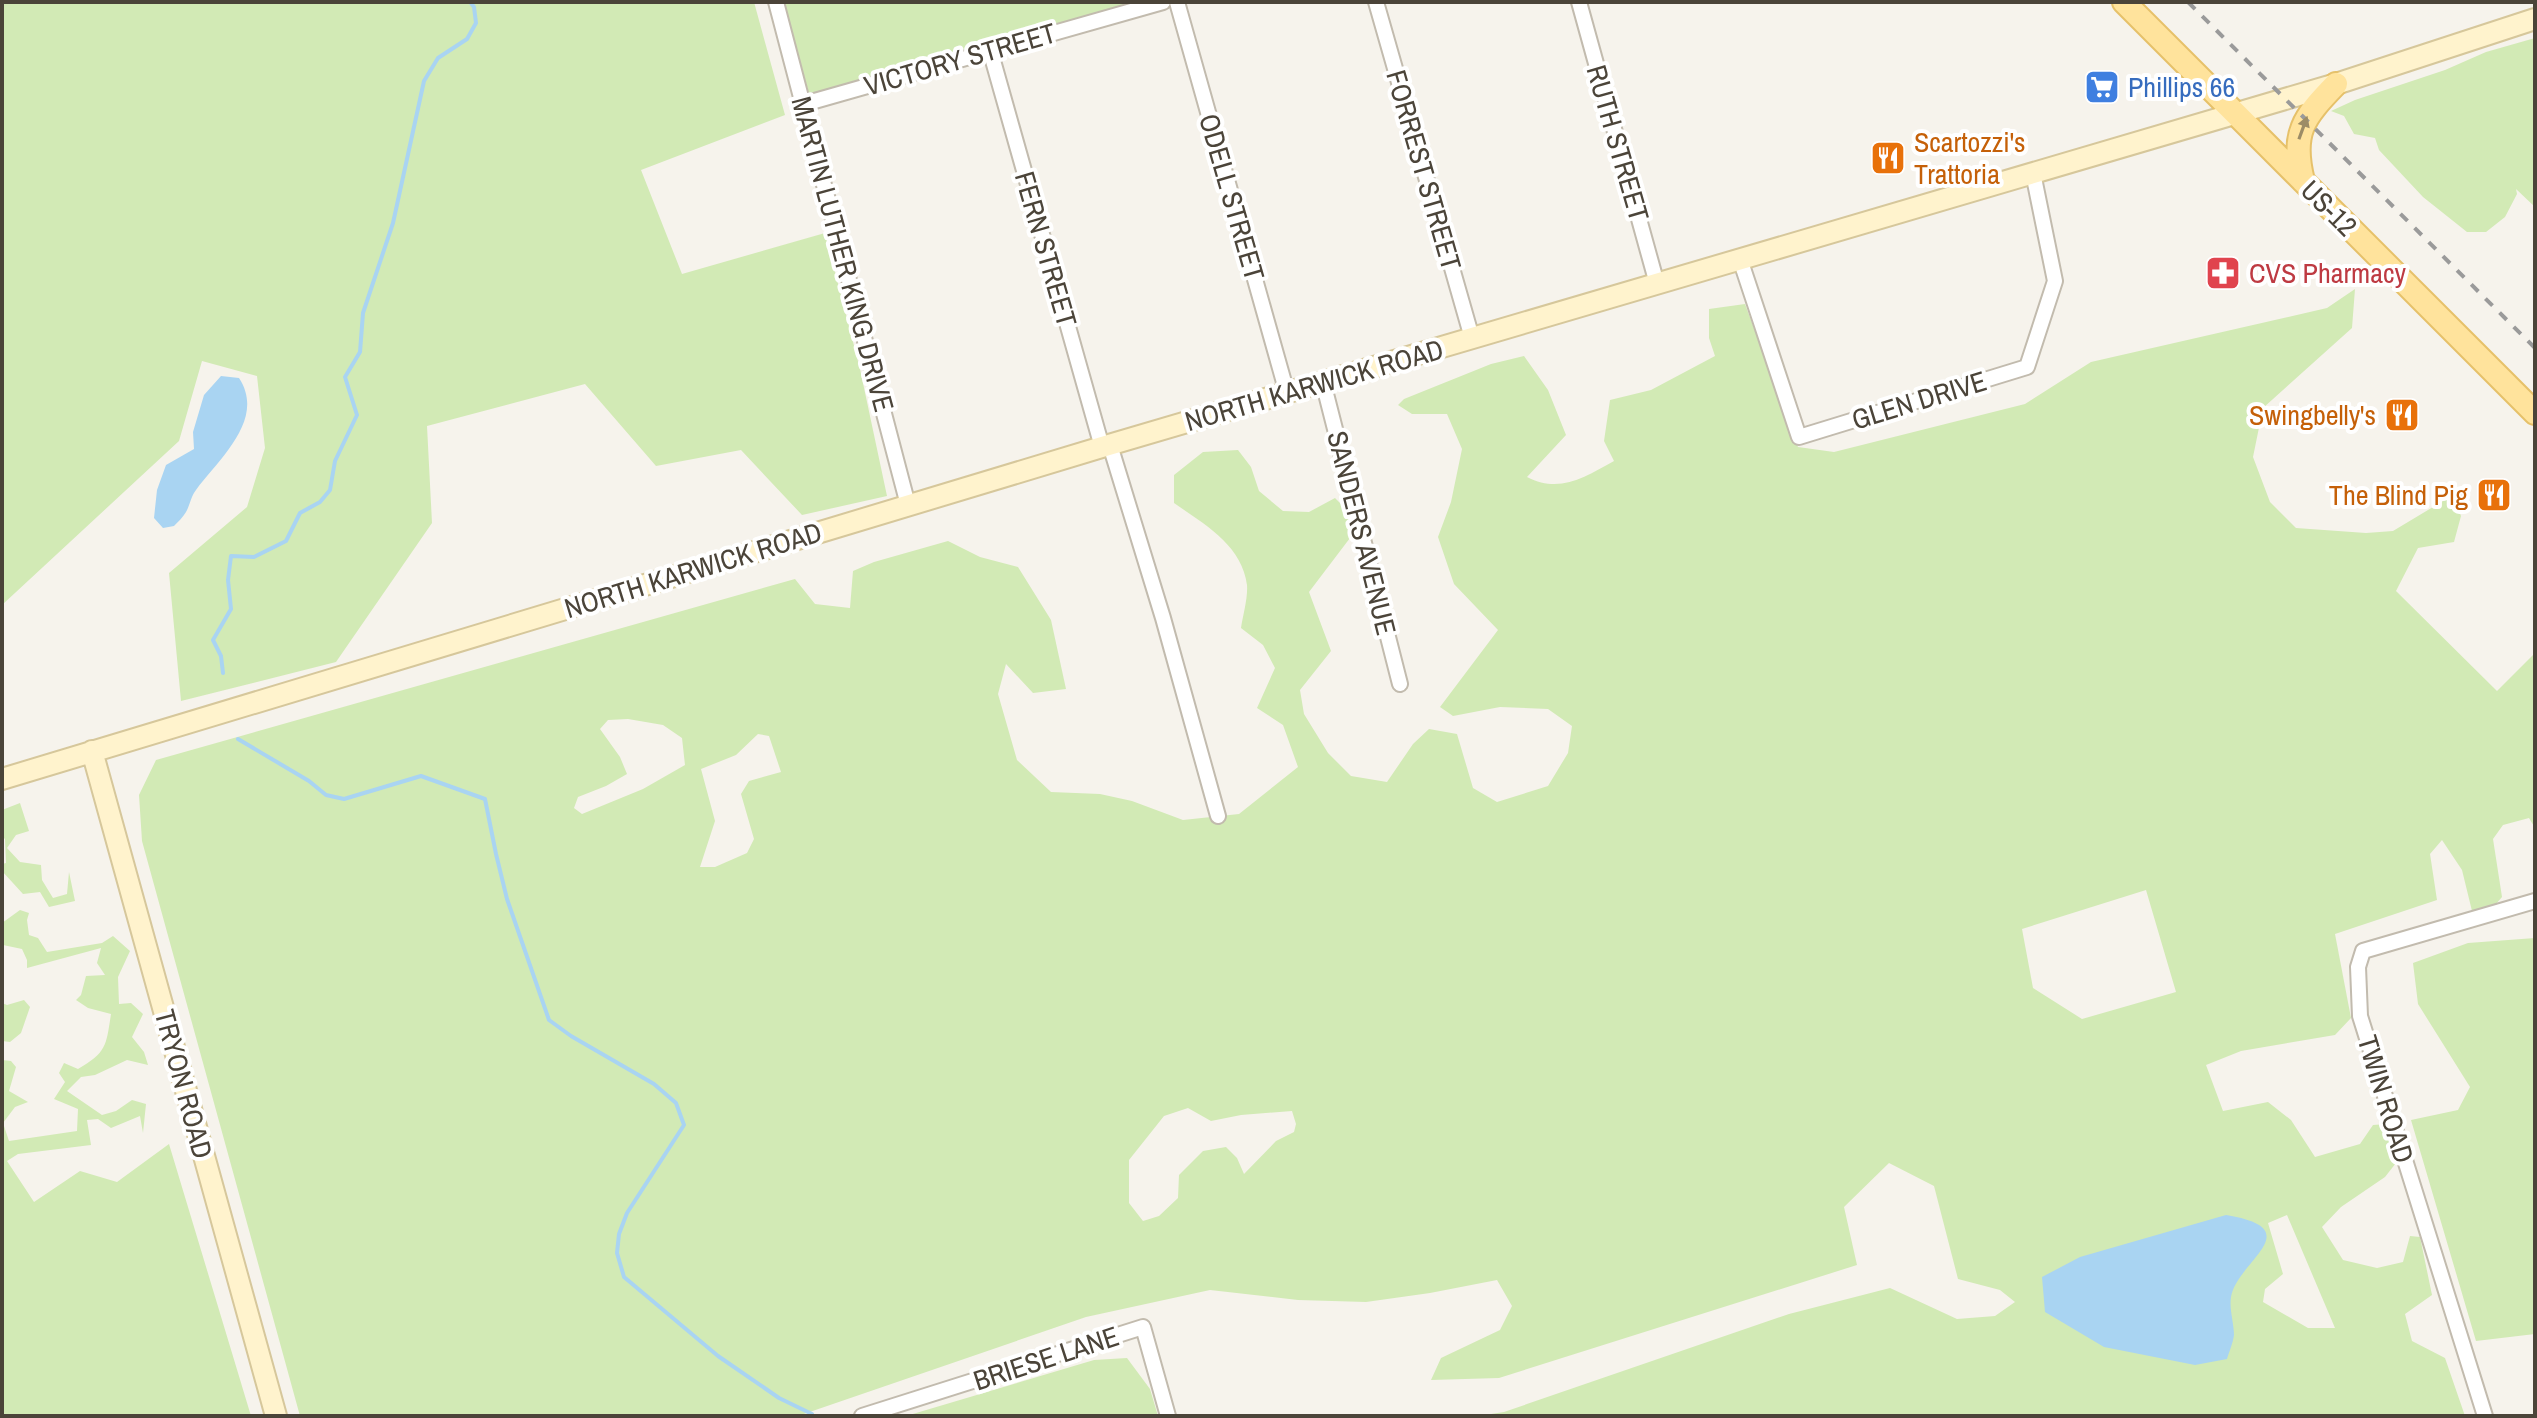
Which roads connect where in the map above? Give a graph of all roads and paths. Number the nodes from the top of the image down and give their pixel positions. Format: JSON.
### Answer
{"nodes":[{"id":1,"x":776,"y":2,"type":"edge"},
{"id":2,"x":1163,"y":2,"type":"edge"},
{"id":3,"x":1177,"y":2,"type":"edge"},
{"id":4,"x":1376,"y":2,"type":"edge"},
{"id":5,"x":1579,"y":2,"type":"edge"},
{"id":6,"x":2124,"y":2,"type":"edge"},
{"id":7,"x":2535,"y":19,"type":"edge"},
{"id":8,"x":990,"y":50,"type":"junction"},
{"id":9,"x":2336,"y":84,"type":"junction"},
{"id":10,"x":804,"y":104,"type":"junction"},
{"id":11,"x":2236,"y":113,"type":"junction"},
{"id":12,"x":2033,"y":173,"type":"junction"},
{"id":13,"x":2304,"y":183,"type":"junction"},
{"id":14,"x":1740,"y":259,"type":"junction"},
{"id":15,"x":1657,"y":284,"type":"junction"},
{"id":16,"x":1472,"y":338,"type":"junction"},
{"id":17,"x":1323,"y":382,"type":"junction"},
{"id":18,"x":1287,"y":393,"type":"junction"},
{"id":19,"x":2535,"y":413,"type":"edge"},
{"id":20,"x":1106,"y":446,"type":"junction"},
{"id":21,"x":908,"y":505,"type":"junction"},
{"id":22,"x":1400,"y":684,"type":"dead end"},
{"id":23,"x":92,"y":751,"type":"junction"},
{"id":24,"x":2,"y":779,"type":"edge"},
{"id":25,"x":1218,"y":816,"type":"dead end"},
{"id":26,"x":2535,"y":901,"type":"edge"},
{"id":27,"x":276,"y":1416,"type":"edge"},
{"id":28,"x":862,"y":1416,"type":"edge"},
{"id":29,"x":1168,"y":1416,"type":"edge"},
{"id":30,"x":2485,"y":1416,"type":"edge"}],
"edges":[{"from":1,"to":10,"type":"street","name":"MARTIN LUTHER KING DRIVE"},
{"from":2,"to":8,"type":"street","name":"VICTORY STREET"},
{"from":3,"to":18,"type":"street","name":"ODELL STREET"},
{"from":4,"to":16,"type":"street","name":"FORREST STREET"},
{"from":5,"to":15,"type":"street","name":"RUTH STREET"},
{"from":6,"to":11,"type":"main road","name":"US-12"},
{"from":7,"to":9,"type":"street","name":"NORTH KARWICK ROAD"},
{"from":8,"to":10,"type":"street","name":"VICTORY STREET"},
{"from":8,"to":20,"type":"street","name":"FERN STREET"},
{"from":9,"to":11,"type":"street","name":"NORTH KARWICK ROAD"},
{"from":13,"to":9,"type":"main road","one_way":true},
{"from":10,"to":21,"type":"street","name":"MARTIN LUTHER KING DRIVE"},
{"from":11,"to":12,"type":"street","name":"NORTH KARWICK ROAD"},
{"from":11,"to":13,"type":"main road","name":"US-12"},
{"from":12,"to":14,"type":"street","name":"NORTH KARWICK ROAD"},
{"from":12,"to":14,"type":"street","name":"GLEN DRIVE"},
{"from":13,"to":19,"type":"main road","name":"US-12"},
{"from":14,"to":15,"type":"street","name":"NORTH KARWICK ROAD"},
{"from":15,"to":16,"type":"street","name":"NORTH KARWICK ROAD"},
{"from":16,"to":17,"type":"street","name":"NORTH KARWICK ROAD"},
{"from":17,"to":18,"type":"street","name":"NORTH KARWICK ROAD"},
{"from":17,"to":22,"type":"street","name":"SANDERS AVENUE"},
{"from":18,"to":20,"type":"street","name":"NORTH KARWICK ROAD"},
{"from":20,"to":21,"type":"street","name":"NORTH KARWICK ROAD"},
{"from":20,"to":25,"type":"street","name":"FERN STREET"},
{"from":21,"to":23,"type":"street","name":"NORTH KARWICK ROAD"},
{"from":23,"to":24,"type":"street","name":"NORTH KARWICK ROAD"},
{"from":23,"to":27,"type":"street","name":"TRYON ROAD"},
{"from":26,"to":30,"type":"street","name":"TWIN ROAD"},
{"from":28,"to":29,"type":"street","name":"BRIESE LANE"}]}
